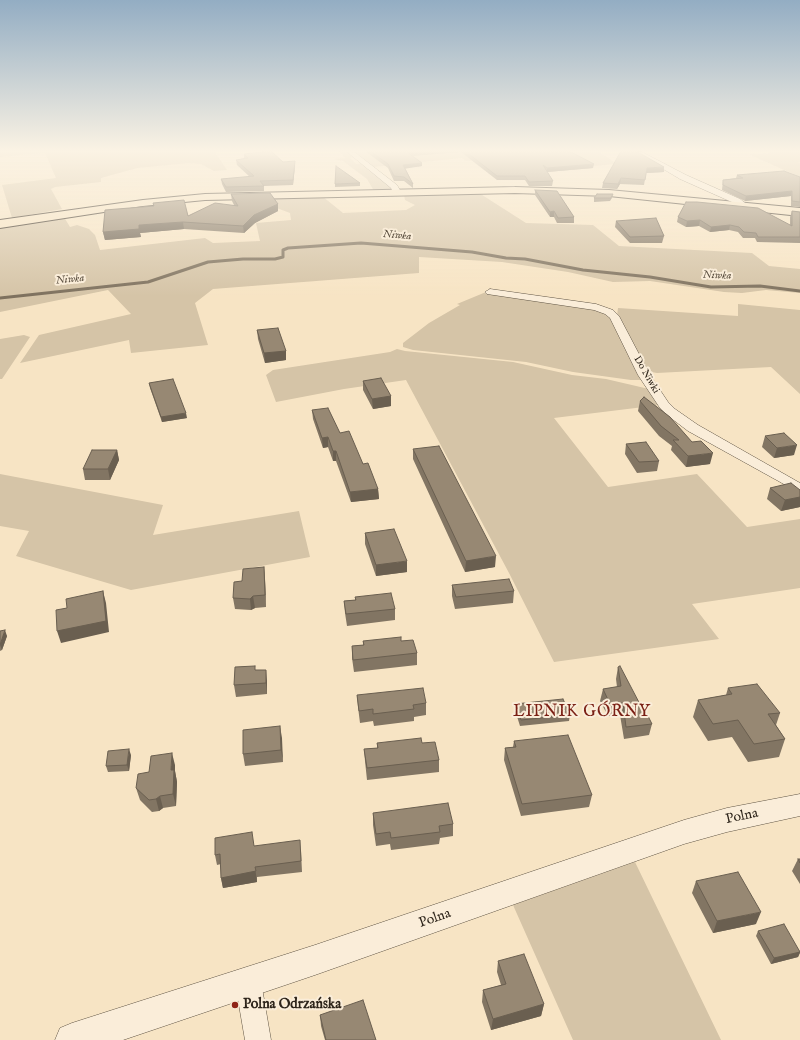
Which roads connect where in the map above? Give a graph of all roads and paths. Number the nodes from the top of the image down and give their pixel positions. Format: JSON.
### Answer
{"nodes":[{"id":1,"x":173,"y":200,"type":"edge"},
{"id":2,"x":665,"y":200,"type":"edge"},
{"id":3,"x":735,"y":200,"type":"edge"},
{"id":4,"x":746,"y":207,"type":"junction"},
{"id":5,"x":800,"y":212,"type":"edge"},
{"id":6,"x":0,"y":224,"type":"edge"},
{"id":7,"x":490,"y":292,"type":"dead end"},
{"id":8,"x":800,"y":490,"type":"edge"},
{"id":9,"x":800,"y":805,"type":"edge"},
{"id":10,"x":248,"y":982,"type":"junction"},
{"id":11,"x":72,"y":1040,"type":"edge"},
{"id":12,"x":258,"y":1040,"type":"edge"}],
"edges":[{"from":1,"to":6,"type":"main road"},
{"from":2,"to":4,"type":"main road"},
{"from":3,"to":4,"type":"street"},
{"from":4,"to":5,"type":"main road"},
{"from":7,"to":8,"type":"street","name":"Do Niwki"},
{"from":9,"to":10,"type":"street","name":"Polna"},
{"from":10,"to":11,"type":"street","name":"Polna"},
{"from":10,"to":12,"type":"street"}]}
